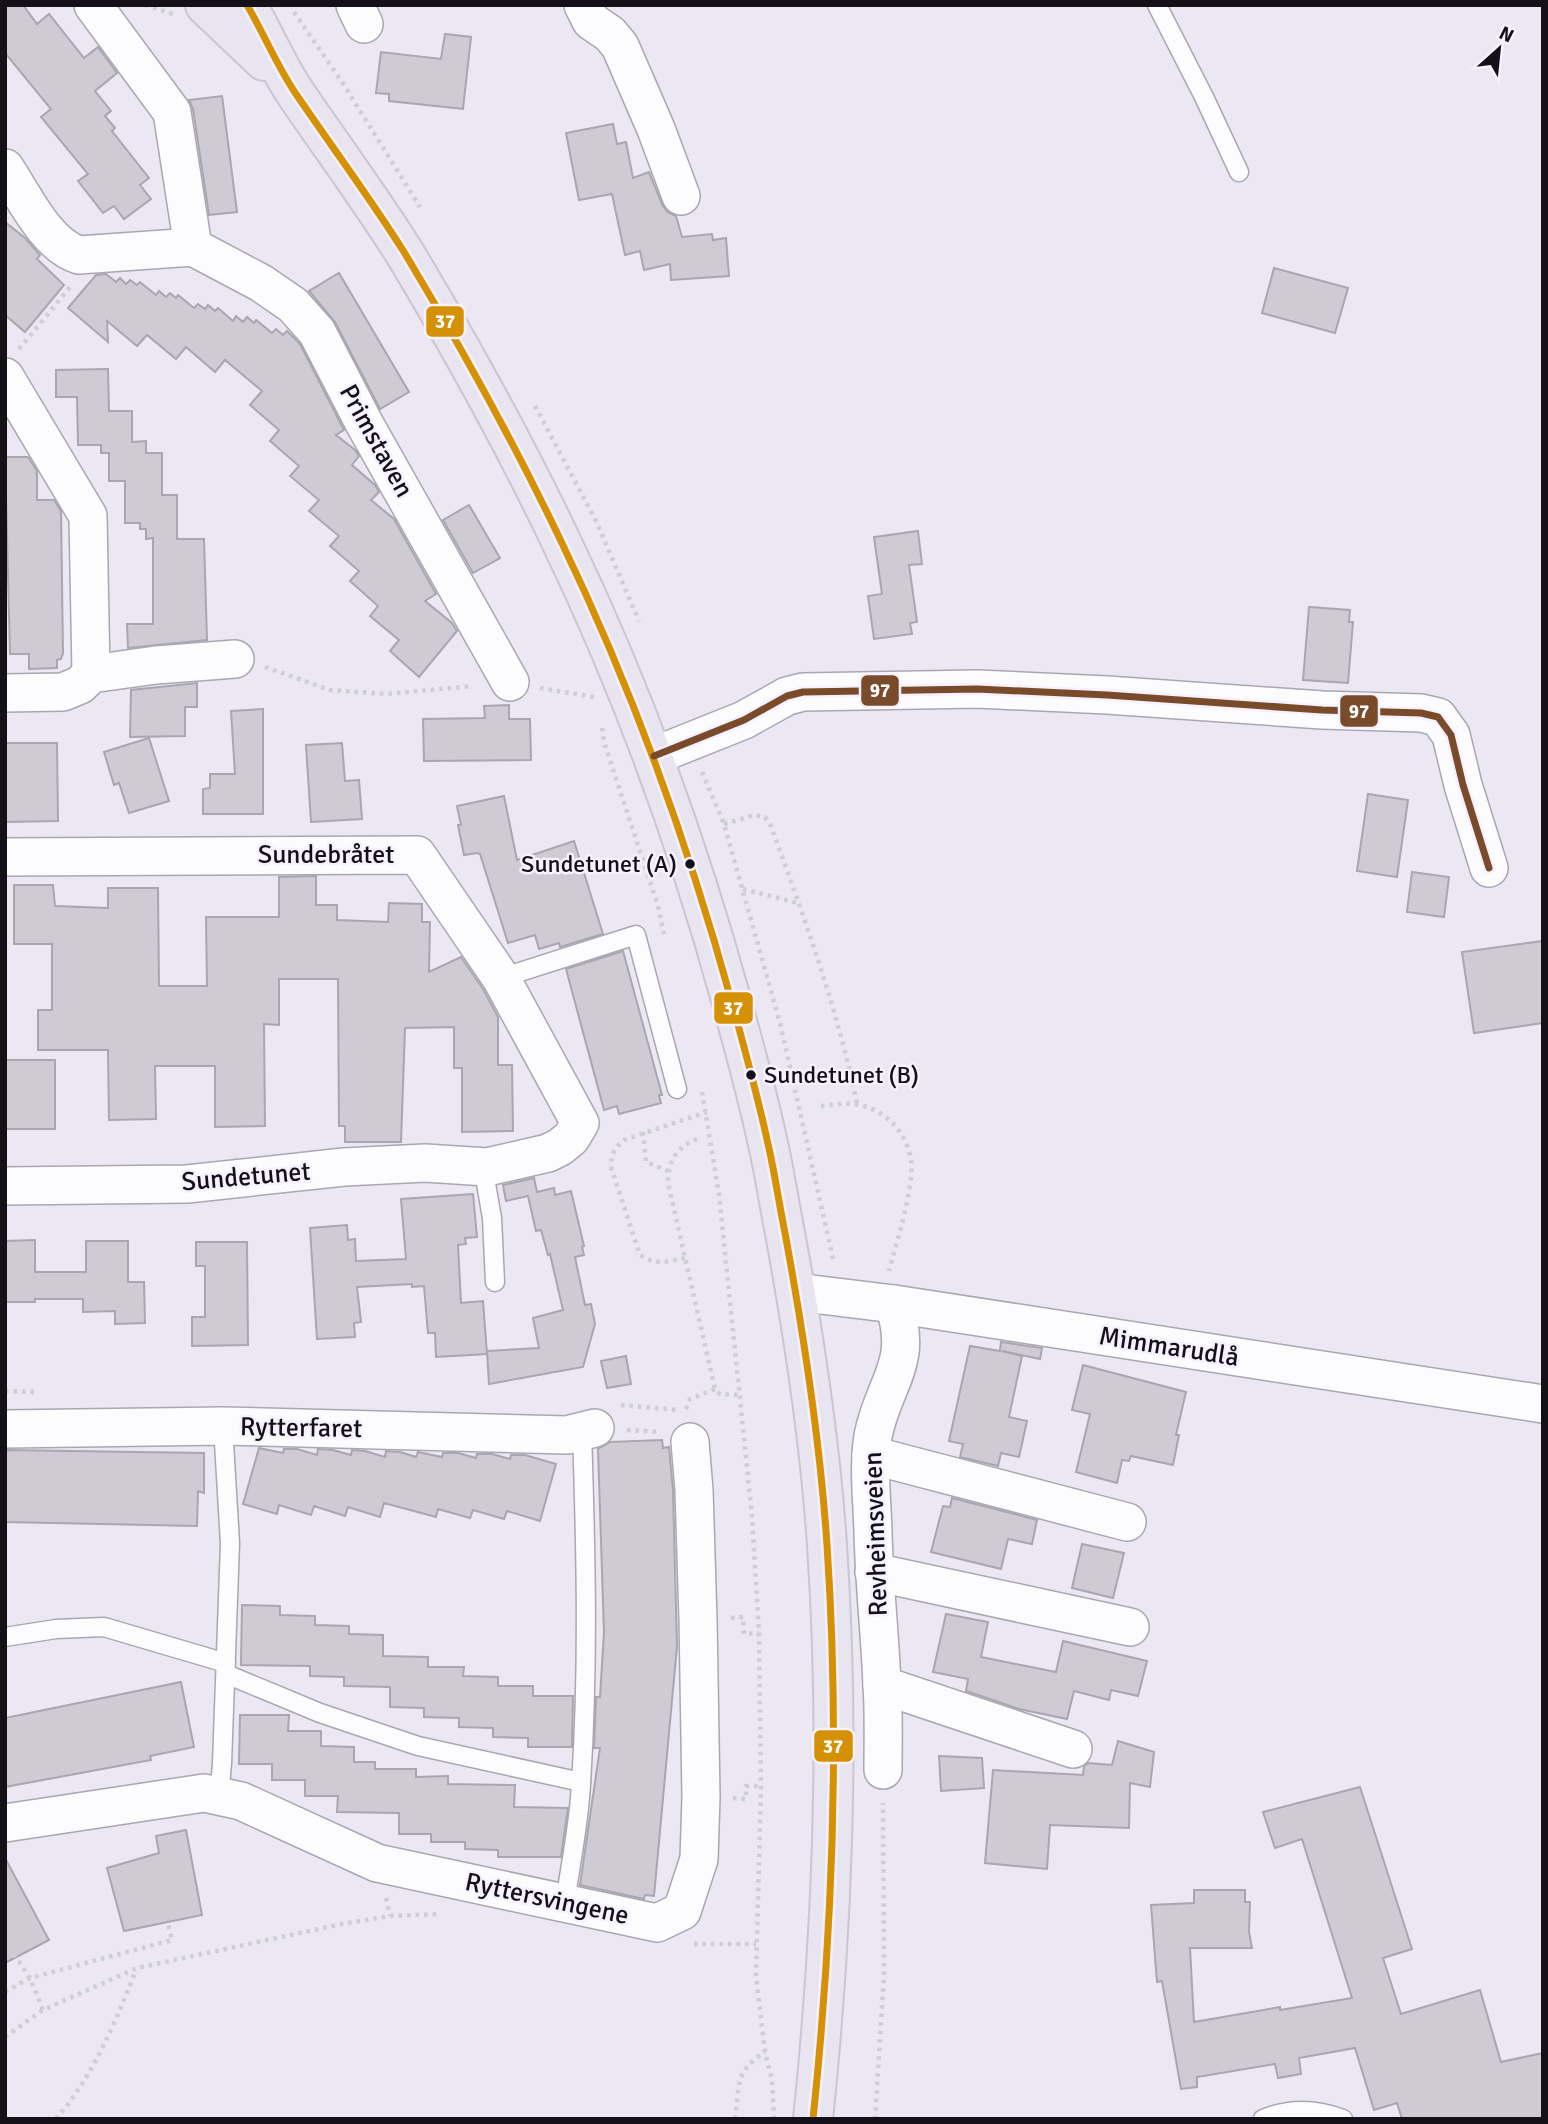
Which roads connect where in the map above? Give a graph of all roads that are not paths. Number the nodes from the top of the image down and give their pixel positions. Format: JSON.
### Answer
{"nodes":[{"id":1,"x":93,"y":5,"type":"edge"},
{"id":2,"x":247,"y":5,"type":"edge"},
{"id":3,"x":583,"y":5,"type":"edge"},
{"id":4,"x":1157,"y":5,"type":"edge"},
{"id":5,"x":189,"y":10,"type":"edge"},
{"id":6,"x":293,"y":89,"type":"junction"},
{"id":7,"x":5,"y":168,"type":"edge"},
{"id":8,"x":1239,"y":172,"type":"dead end"},
{"id":9,"x":681,"y":196,"type":"dead end"},
{"id":10,"x":193,"y":247,"type":"junction"},
{"id":11,"x":9,"y":367,"type":"edge"},
{"id":12,"x":235,"y":659,"type":"road end"},
{"id":13,"x":91,"y":674,"type":"junction"},
{"id":14,"x":510,"y":682,"type":"road end"},
{"id":15,"x":5,"y":693,"type":"edge"},
{"id":16,"x":654,"y":756,"type":"junction"},
{"id":17,"x":5,"y":857,"type":"edge"},
{"id":18,"x":1489,"y":868,"type":"dead end"},
{"id":19,"x":501,"y":978,"type":"junction"},
{"id":20,"x":677,"y":1089,"type":"dead end"},
{"id":21,"x":580,"y":1124,"type":"joint"},
{"id":22,"x":487,"y":1167,"type":"junction"},
{"id":23,"x":5,"y":1186,"type":"edge"},
{"id":24,"x":495,"y":1282,"type":"dead end"},
{"id":25,"x":891,"y":1291,"type":"junction"},
{"id":26,"x":796,"y":1293,"type":"junction"},
{"id":27,"x":1543,"y":1404,"type":"edge"},
{"id":28,"x":223,"y":1426,"type":"junction"},
{"id":29,"x":5,"y":1429,"type":"edge"},
{"id":30,"x":588,"y":1429,"type":"joint"},
{"id":31,"x":690,"y":1441,"type":"road end"},
{"id":32,"x":871,"y":1455,"type":"junction"},
{"id":33,"x":1127,"y":1522,"type":"dead end"},
{"id":34,"x":874,"y":1572,"type":"junction"},
{"id":35,"x":1130,"y":1627,"type":"dead end"},
{"id":36,"x":5,"y":1637,"type":"edge"},
{"id":37,"x":226,"y":1669,"type":"junction"},
{"id":38,"x":883,"y":1685,"type":"junction"},
{"id":39,"x":1073,"y":1749,"type":"dead end"},
{"id":40,"x":883,"y":1770,"type":"road end"},
{"id":41,"x":581,"y":1782,"type":"junction"},
{"id":42,"x":219,"y":1796,"type":"junction"},
{"id":43,"x":5,"y":1823,"type":"edge"},
{"id":44,"x":565,"y":1903,"type":"junction"},
{"id":45,"x":813,"y":2119,"type":"edge"},
{"id":46,"x":1263,"y":2119,"type":"edge"},
{"id":47,"x":1343,"y":2119,"type":"edge"}],
"edges":[{"from":1,"to":10,"type":"street"},
{"from":2,"to":6,"type":"main road","name":"Revheimsveien"},
{"from":3,"to":9,"type":"street"},
{"from":4,"to":8,"type":"lane"},
{"from":5,"to":6,"type":"main road","name":"Revheimsveien"},
{"from":6,"to":16,"type":"main road","name":"Revheimsveien"},
{"from":7,"to":10,"type":"street"},
{"from":10,"to":14,"type":"street","name":"Primstaven"},
{"from":11,"to":13,"type":"street"},
{"from":12,"to":13,"type":"street"},
{"from":13,"to":15,"type":"street"},
{"from":16,"to":18,"type":"street"},
{"from":16,"to":26,"type":"main road","name":"Revheimsveien"},
{"from":17,"to":19,"type":"street","name":"Sundebråtet"},
{"from":19,"to":20,"type":"lane"},
{"from":19,"to":21,"type":"street","name":"Sundebråtet"},
{"from":21,"to":22,"type":"street","name":"Sundetunet"},
{"from":22,"to":23,"type":"street","name":"Sundetunet"},
{"from":22,"to":24,"type":"lane"},
{"from":25,"to":26,"type":"street","name":"Mimmarudlå"},
{"from":25,"to":27,"type":"street","name":"Mimmarudlå"},
{"from":25,"to":32,"type":"street","name":"Revheimsveien"},
{"from":26,"to":45,"type":"main road","name":"Revheimsveien"},
{"from":28,"to":29,"type":"street","name":"Rytterfaret"},
{"from":28,"to":30,"type":"street","name":"Rytterfaret"},
{"from":28,"to":37,"type":"lane"},
{"from":30,"to":41,"type":"lane"},
{"from":31,"to":44,"type":"street","name":"Ryttersvingene"},
{"from":32,"to":33,"type":"street"},
{"from":32,"to":34,"type":"street","name":"Revheimsveien"},
{"from":34,"to":35,"type":"street"},
{"from":34,"to":38,"type":"street","name":"Revheimsveien"},
{"from":36,"to":37,"type":"lane"},
{"from":37,"to":41,"type":"lane"},
{"from":37,"to":42,"type":"lane"},
{"from":38,"to":39,"type":"street"},
{"from":38,"to":40,"type":"street","name":"Revheimsveien"},
{"from":41,"to":44,"type":"lane"},
{"from":42,"to":43,"type":"street","name":"Ryttersvingene"},
{"from":42,"to":44,"type":"street","name":"Ryttersvingene"},
{"from":46,"to":47,"type":"lane"}]}
